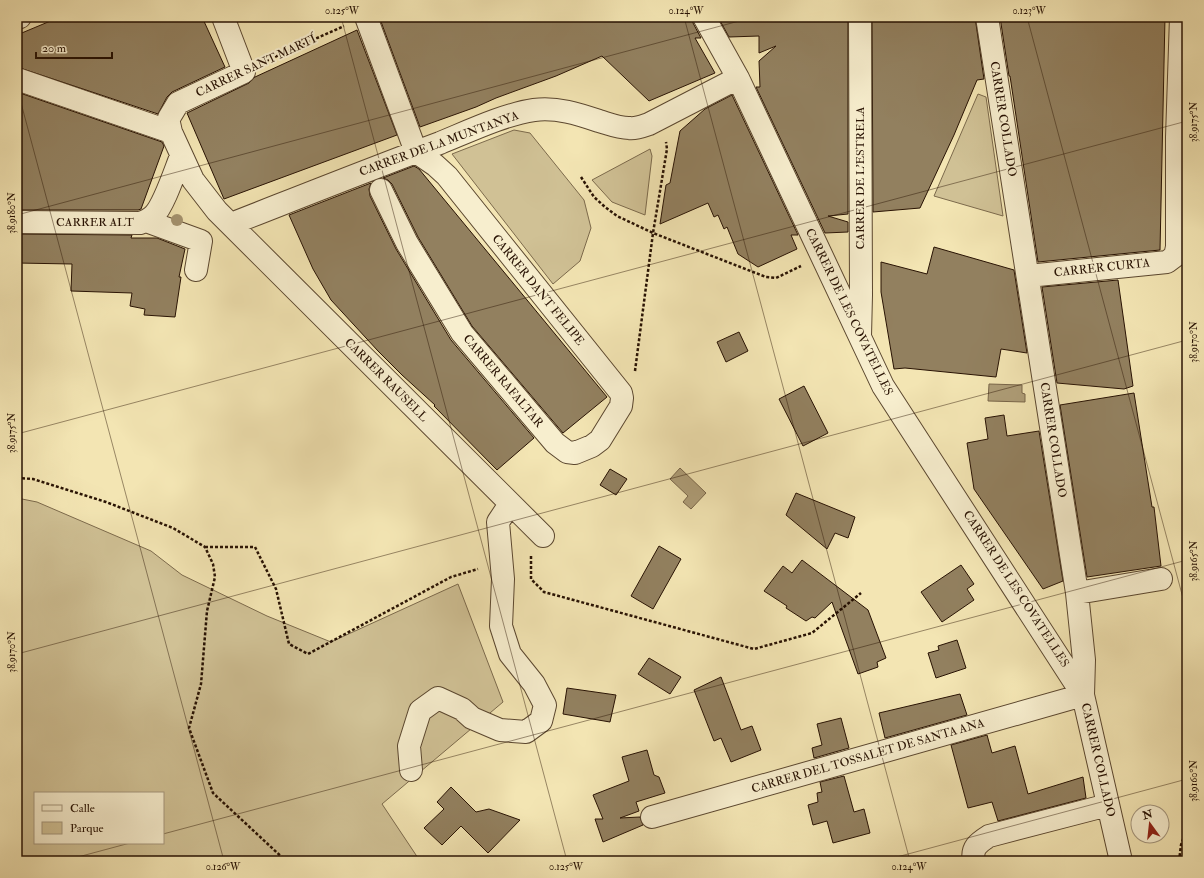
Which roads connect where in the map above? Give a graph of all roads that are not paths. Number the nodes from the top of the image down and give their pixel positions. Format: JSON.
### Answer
{"nodes":[{"id":1,"x":20,"y":17,"type":"edge"},
{"id":2,"x":223,"y":17,"type":"edge"},
{"id":3,"x":704,"y":17,"type":"edge"},
{"id":4,"x":860,"y":17,"type":"edge"},
{"id":5,"x":987,"y":17,"type":"edge"},
{"id":6,"x":1181,"y":17,"type":"edge"},
{"id":7,"x":17,"y":18,"type":"edge"},
{"id":8,"x":358,"y":20,"type":"edge"},
{"id":9,"x":1183,"y":64,"type":"edge"},
{"id":10,"x":738,"y":78,"type":"junction"},
{"id":11,"x":17,"y":79,"type":"edge"},
{"id":12,"x":171,"y":132,"type":"junction"},
{"id":13,"x":416,"y":152,"type":"junction"},
{"id":14,"x":181,"y":156,"type":"junction"},
{"id":15,"x":381,"y":190,"type":"dead end"},
{"id":16,"x":146,"y":221,"type":"junction"},
{"id":17,"x":17,"y":222,"type":"edge"},
{"id":18,"x":230,"y":224,"type":"junction"},
{"id":19,"x":196,"y":270,"type":"dead end"},
{"id":20,"x":1028,"y":276,"type":"junction"},
{"id":21,"x":860,"y":340,"type":"junction"},
{"id":22,"x":600,"y":440,"type":"joint"},
{"id":23,"x":510,"y":504,"type":"junction"},
{"id":24,"x":536,"y":530,"type":"road end"},
{"id":25,"x":1161,"y":579,"type":"dead end"},
{"id":26,"x":1077,"y":593,"type":"junction"},
{"id":27,"x":1083,"y":695,"type":"junction"},
{"id":28,"x":411,"y":770,"type":"dead end"},
{"id":29,"x":1108,"y":805,"type":"junction"},
{"id":30,"x":652,"y":816,"type":"dead end"},
{"id":31,"x":974,"y":861,"type":"edge"},
{"id":32,"x":1121,"y":861,"type":"edge"}],
"edges":[{"from":1,"to":7,"type":"street"},
{"from":2,"to":12,"type":"street","name":"CARRER SANT MARTÍ"},
{"from":3,"to":10,"type":"street","name":"CARRER DE LES COVATELLES"},
{"from":4,"to":21,"type":"street","name":"CARRER DE L'ESTRELA"},
{"from":5,"to":20,"type":"street","name":"CARRER COLLADO"},
{"from":6,"to":9,"type":"street"},
{"from":8,"to":13,"type":"street"},
{"from":9,"to":20,"type":"street","name":"CARRER CURTA"},
{"from":10,"to":13,"type":"street","name":"CARRER DE LA MUNTANYA"},
{"from":10,"to":21,"type":"street","name":"CARRER DE LES COVATELLES"},
{"from":11,"to":12,"type":"street"},
{"from":12,"to":14,"type":"street","name":"CARRER RAUSELL"},
{"from":13,"to":18,"type":"street","name":"CARRER DE LA MUNTANYA"},
{"from":13,"to":22,"type":"street","name":"CARRER DANT FELIPE"},
{"from":14,"to":16,"type":"street","name":"CARRER ALT"},
{"from":14,"to":18,"type":"street","name":"CARRER RAUSELL"},
{"from":15,"to":22,"type":"street","name":"CARRER RAFALTAR"},
{"from":16,"to":17,"type":"street","name":"CARRER ALT"},
{"from":16,"to":19,"type":"street"},
{"from":18,"to":23,"type":"street","name":"CARRER RAUSELL"},
{"from":20,"to":26,"type":"street","name":"CARRER COLLADO"},
{"from":21,"to":27,"type":"street","name":"CARRER DE LES COVATELLES"},
{"from":23,"to":24,"type":"street","name":"CARRER RAUSELL"},
{"from":23,"to":28,"type":"street"},
{"from":25,"to":26,"type":"street"},
{"from":26,"to":27,"type":"street","name":"CARRER COLLADO"},
{"from":27,"to":29,"type":"street","name":"CARRER COLLADO"},
{"from":27,"to":30,"type":"street","name":"CARRER DEL TOSSALET DE SANTA ANA"},
{"from":29,"to":31,"type":"street"},
{"from":29,"to":32,"type":"street","name":"CARRER COLLADO"}]}
